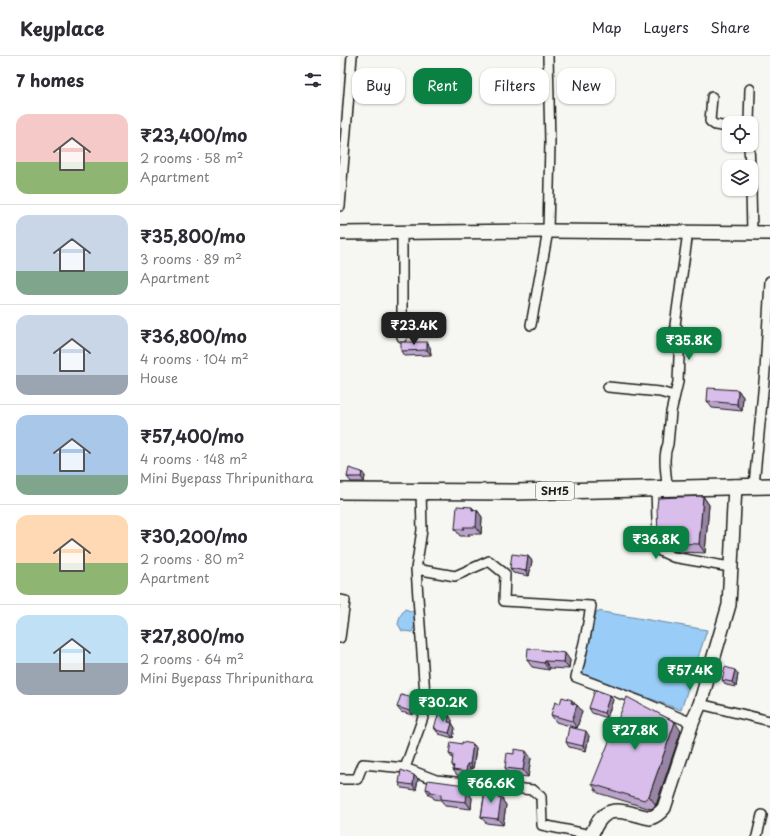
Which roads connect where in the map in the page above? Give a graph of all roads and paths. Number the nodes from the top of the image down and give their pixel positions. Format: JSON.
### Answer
{"nodes":[{"id":1,"x":352,"y":56,"type":"edge"},
{"id":2,"x":548,"y":56,"type":"edge"},
{"id":3,"x":750,"y":89,"type":"dead end"},
{"id":4,"x":712,"y":97,"type":"dead end"},
{"id":5,"x":749,"y":116,"type":"edge"},
{"id":6,"x":722,"y":126,"type":"edge"},
{"id":7,"x":750,"y":196,"type":"edge"},
{"id":8,"x":340,"y":206,"type":"edge"},
{"id":9,"x":548,"y":231,"type":"junction"},
{"id":10,"x":402,"y":232,"type":"junction"},
{"id":11,"x":688,"y":232,"type":"junction"},
{"id":12,"x":340,"y":233,"type":"edge"},
{"id":13,"x":752,"y":233,"type":"junction"},
{"id":14,"x":770,"y":233,"type":"edge"},
{"id":15,"x":770,"y":281,"type":"edge"},
{"id":16,"x":531,"y":325,"type":"dead end"},
{"id":17,"x":402,"y":337,"type":"dead end"},
{"id":18,"x":608,"y":387,"type":"dead end"},
{"id":19,"x":674,"y":396,"type":"junction"},
{"id":20,"x":754,"y":485,"type":"junction"},
{"id":21,"x":735,"y":486,"type":"junction"},
{"id":22,"x":770,"y":486,"type":"edge"},
{"id":23,"x":661,"y":489,"type":"junction"},
{"id":24,"x":340,"y":491,"type":"edge"},
{"id":25,"x":421,"y":491,"type":"junction"},
{"id":26,"x":730,"y":567,"type":"junction"},
{"id":27,"x":416,"y":569,"type":"junction"},
{"id":28,"x":340,"y":600,"type":"edge"},
{"id":29,"x":340,"y":638,"type":"edge"},
{"id":30,"x":700,"y":704,"type":"junction"},
{"id":31,"x":770,"y":721,"type":"edge"},
{"id":32,"x":692,"y":723,"type":"junction"},
{"id":33,"x":405,"y":768,"type":"junction"},
{"id":34,"x":340,"y":779,"type":"edge"},
{"id":35,"x":762,"y":814,"type":"dead end"},
{"id":36,"x":591,"y":835,"type":"edge"},
{"id":37,"x":757,"y":836,"type":"edge"}],
"edges":[{"from":1,"to":8,"type":"street"},
{"from":2,"to":9,"type":"street"},
{"from":3,"to":5,"type":"street"},
{"from":4,"to":6,"type":"street"},
{"from":7,"to":13,"type":"street"},
{"from":9,"to":10,"type":"main road"},
{"from":9,"to":11,"type":"main road"},
{"from":9,"to":16,"type":"street"},
{"from":10,"to":12,"type":"main road"},
{"from":10,"to":17,"type":"street"},
{"from":11,"to":13,"type":"main road"},
{"from":11,"to":19,"type":"street"},
{"from":13,"to":14,"type":"main road"},
{"from":15,"to":20,"type":"street"},
{"from":18,"to":19,"type":"street"},
{"from":19,"to":23,"type":"street"},
{"from":20,"to":21,"type":"main road","number":"SH15"},
{"from":20,"to":22,"type":"main road","number":"SH15"},
{"from":21,"to":23,"type":"main road","number":"SH15"},
{"from":21,"to":26,"type":"main road"},
{"from":23,"to":25,"type":"main road","number":"SH15"},
{"from":23,"to":26,"type":"street"},
{"from":24,"to":25,"type":"main road","number":"SH15"},
{"from":25,"to":27,"type":"street"},
{"from":26,"to":30,"type":"main road"},
{"from":27,"to":32,"type":"street"},
{"from":27,"to":33,"type":"street"},
{"from":28,"to":29,"type":"street"},
{"from":30,"to":31,"type":"street"},
{"from":30,"to":32,"type":"main road"},
{"from":32,"to":36,"type":"main road"},
{"from":33,"to":34,"type":"street"},
{"from":33,"to":36,"type":"street"},
{"from":35,"to":37,"type":"street"}]}
